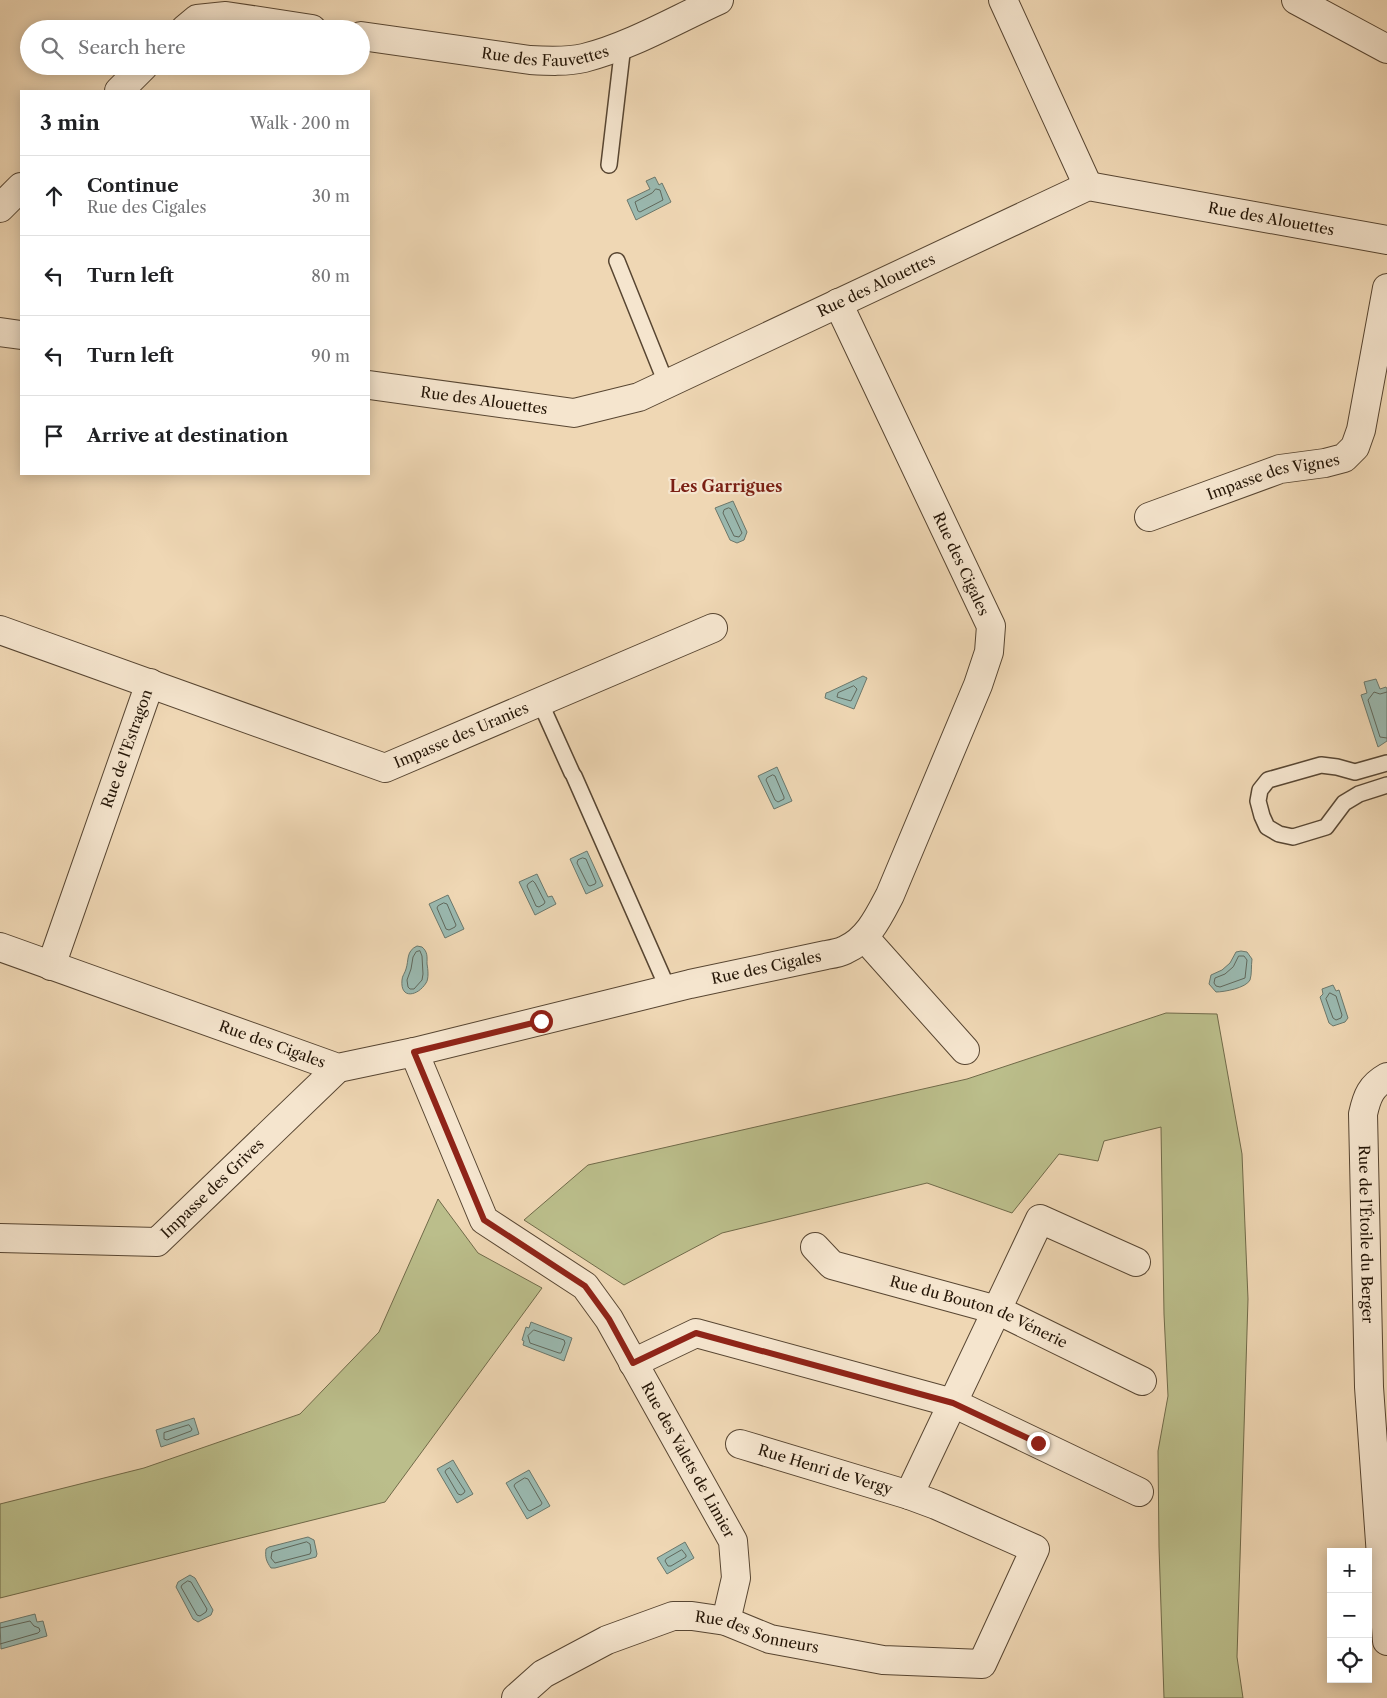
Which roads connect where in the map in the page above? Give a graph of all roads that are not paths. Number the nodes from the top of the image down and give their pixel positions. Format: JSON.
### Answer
{"nodes":[{"id":1,"x":718,"y":0,"type":"edge"},
{"id":2,"x":1003,"y":0,"type":"edge"},
{"id":3,"x":1296,"y":0,"type":"edge"},
{"id":4,"x":196,"y":20,"type":"edge"},
{"id":5,"x":252,"y":20,"type":"edge"},
{"id":6,"x":370,"y":37,"type":"edge"},
{"id":7,"x":624,"y":44,"type":"junction"},
{"id":8,"x":1387,"y":49,"type":"edge"},
{"id":9,"x":135,"y":75,"type":"edge"},
{"id":10,"x":120,"y":90,"type":"edge"},
{"id":11,"x":609,"y":165,"type":"dead end"},
{"id":12,"x":1088,"y":186,"type":"junction"},
{"id":13,"x":20,"y":188,"type":"edge"},
{"id":14,"x":0,"y":208,"type":"edge"},
{"id":15,"x":1387,"y":240,"type":"edge"},
{"id":16,"x":617,"y":261,"type":"dead end"},
{"id":17,"x":1387,"y":288,"type":"edge"},
{"id":18,"x":838,"y":303,"type":"junction"},
{"id":19,"x":0,"y":332,"type":"edge"},
{"id":20,"x":20,"y":335,"type":"edge"},
{"id":21,"x":666,"y":383,"type":"junction"},
{"id":22,"x":370,"y":384,"type":"edge"},
{"id":23,"x":1149,"y":517,"type":"dead end"},
{"id":24,"x":713,"y":628,"type":"dead end"},
{"id":25,"x":0,"y":630,"type":"edge"},
{"id":26,"x":150,"y":683,"type":"junction"},
{"id":27,"x":540,"y":702,"type":"junction"},
{"id":28,"x":1387,"y":763,"type":"edge"},
{"id":29,"x":1387,"y":785,"type":"edge"},
{"id":30,"x":864,"y":937,"type":"junction"},
{"id":31,"x":0,"y":947,"type":"edge"},
{"id":32,"x":51,"y":966,"type":"junction"},
{"id":33,"x":668,"y":989,"type":"junction"},
{"id":34,"x":965,"y":1050,"type":"dead end"},
{"id":35,"x":414,"y":1052,"type":"junction"},
{"id":36,"x":338,"y":1068,"type":"junction"},
{"id":37,"x":1387,"y":1077,"type":"edge"},
{"id":38,"x":0,"y":1238,"type":"edge"},
{"id":39,"x":815,"y":1247,"type":"dead end"},
{"id":40,"x":1136,"y":1262,"type":"dead end"},
{"id":41,"x":997,"y":1310,"type":"junction"},
{"id":42,"x":633,"y":1363,"type":"junction"},
{"id":43,"x":1142,"y":1381,"type":"dead end"},
{"id":44,"x":953,"y":1403,"type":"junction"},
{"id":45,"x":740,"y":1444,"type":"dead end"},
{"id":46,"x":1139,"y":1492,"type":"dead end"},
{"id":47,"x":909,"y":1495,"type":"junction"},
{"id":48,"x":726,"y":1621,"type":"junction"},
{"id":49,"x":998,"y":1632,"type":"joint"},
{"id":50,"x":1387,"y":1642,"type":"edge"},
{"id":51,"x":516,"y":1698,"type":"edge"}],
"edges":[{"from":1,"to":7,"type":"street","name":"Rue des Fauvettes"},
{"from":2,"to":12,"type":"street"},
{"from":3,"to":8,"type":"street"},
{"from":4,"to":5,"type":"street"},
{"from":6,"to":7,"type":"street","name":"Rue des Fauvettes"},
{"from":7,"to":11,"type":"lane"},
{"from":9,"to":10,"type":"street"},
{"from":12,"to":15,"type":"street","name":"Rue des Alouettes"},
{"from":12,"to":18,"type":"street","name":"Rue des Alouettes"},
{"from":13,"to":14,"type":"street"},
{"from":16,"to":21,"type":"lane"},
{"from":17,"to":23,"type":"street","name":"Impasse des Vignes"},
{"from":18,"to":21,"type":"street","name":"Rue des Alouettes"},
{"from":18,"to":30,"type":"street","name":"Rue des Cigales"},
{"from":19,"to":20,"type":"street"},
{"from":21,"to":22,"type":"street","name":"Rue des Alouettes"},
{"from":24,"to":27,"type":"street","name":"Impasse des Uranies"},
{"from":25,"to":26,"type":"street","name":"Rue de l'Estragon"},
{"from":26,"to":27,"type":"street","name":"Impasse des Uranies"},
{"from":26,"to":32,"type":"street","name":"Rue de l'Estragon"},
{"from":27,"to":33,"type":"lane"},
{"from":28,"to":29,"type":"lane"},
{"from":30,"to":33,"type":"street","name":"Rue des Cigales"},
{"from":30,"to":34,"type":"street"},
{"from":31,"to":32,"type":"street","name":"Rue des Cigales"},
{"from":32,"to":36,"type":"street","name":"Rue des Cigales"},
{"from":33,"to":35,"type":"street","name":"Rue des Cigales"},
{"from":35,"to":36,"type":"street","name":"Rue des Cigales"},
{"from":35,"to":42,"type":"street","name":"Rue des Valets de Limier"},
{"from":36,"to":38,"type":"street","name":"Impasse des Grives"},
{"from":37,"to":50,"type":"street","name":"Rue de l'Étoile du Berger"},
{"from":39,"to":41,"type":"street","name":"Rue du Bouton de Vénerie"},
{"from":40,"to":41,"type":"street","name":"Rue Henri de Vergy"},
{"from":41,"to":43,"type":"street","name":"Rue du Bouton de Vénerie"},
{"from":41,"to":44,"type":"street","name":"Rue Henri de Vergy"},
{"from":42,"to":44,"type":"street"},
{"from":42,"to":48,"type":"street","name":"Rue des Valets de Limier"},
{"from":44,"to":46,"type":"street"},
{"from":44,"to":47,"type":"street","name":"Rue Henri de Vergy"},
{"from":45,"to":47,"type":"street","name":"Rue Henri de Vergy"},
{"from":47,"to":49,"type":"street","name":"Rue Henri de Vergy"},
{"from":48,"to":49,"type":"street","name":"Rue des Sonneurs"},
{"from":48,"to":51,"type":"street","name":"Rue des Sonneurs"}]}
